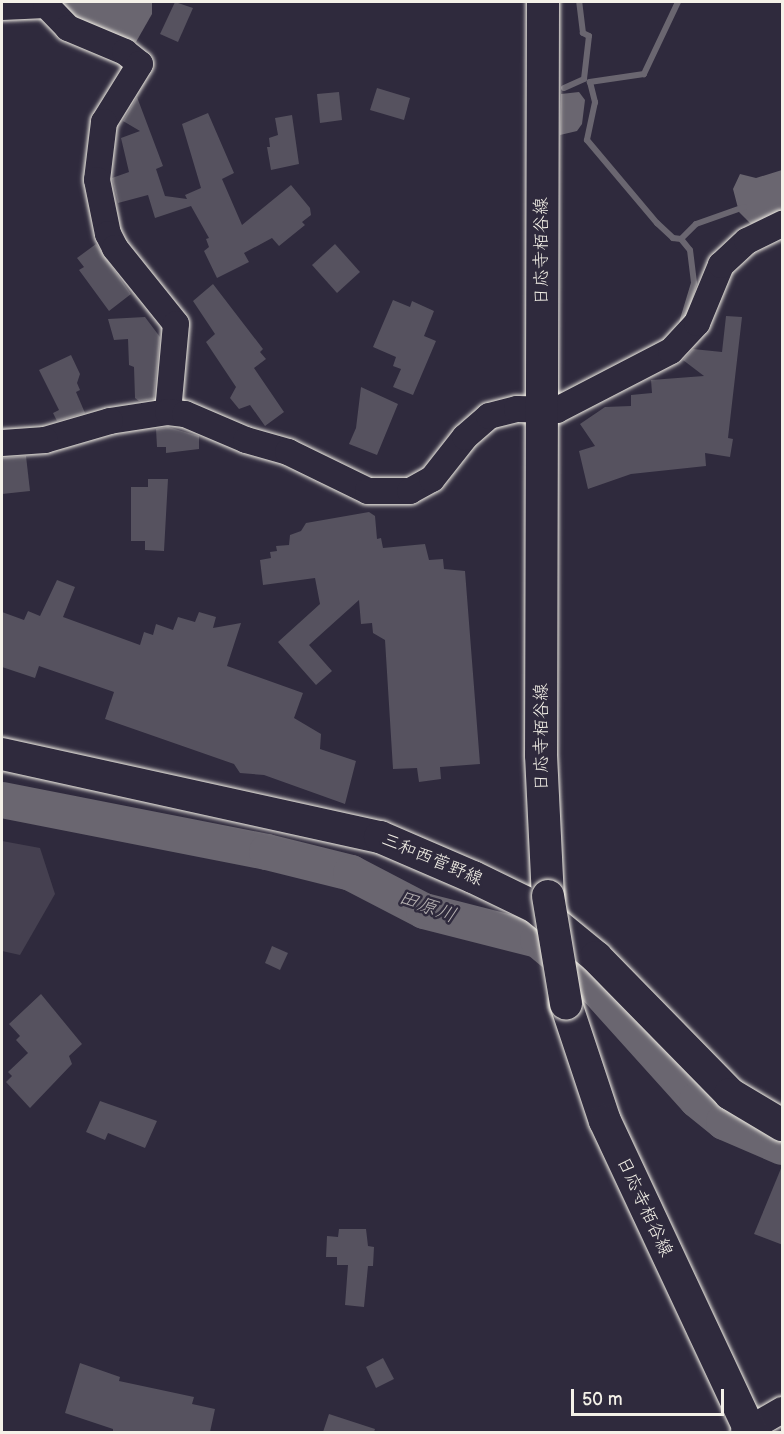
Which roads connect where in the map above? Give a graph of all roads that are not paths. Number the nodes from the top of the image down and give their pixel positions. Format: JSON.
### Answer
{"nodes":[{"id":1,"x":543,"y":2,"type":"edge"},
{"id":2,"x":2,"y":7,"type":"edge"},
{"id":3,"x":783,"y":224,"type":"edge"},
{"id":4,"x":542,"y":410,"type":"junction"},
{"id":5,"x":168,"y":412,"type":"junction"},
{"id":6,"x":2,"y":443,"type":"edge"},
{"id":7,"x":2,"y":754,"type":"edge"},
{"id":8,"x":783,"y":1125,"type":"edge"},
{"id":9,"x":783,"y":1410,"type":"edge"},
{"id":10,"x":748,"y":1431,"type":"edge"}],
"edges":[{"from":1,"to":4,"type":"main road","name":"日応寺栢谷線"},
{"from":2,"to":5,"type":"street"},
{"from":3,"to":4,"type":"street"},
{"from":4,"to":5,"type":"street"},
{"from":4,"to":10,"type":"main road","name":"日応寺栢谷線","bridge":true},
{"from":5,"to":6,"type":"street"},
{"from":7,"to":8,"type":"main road","name":"三和西菅野線"},
{"from":9,"to":10,"type":"street"}]}
